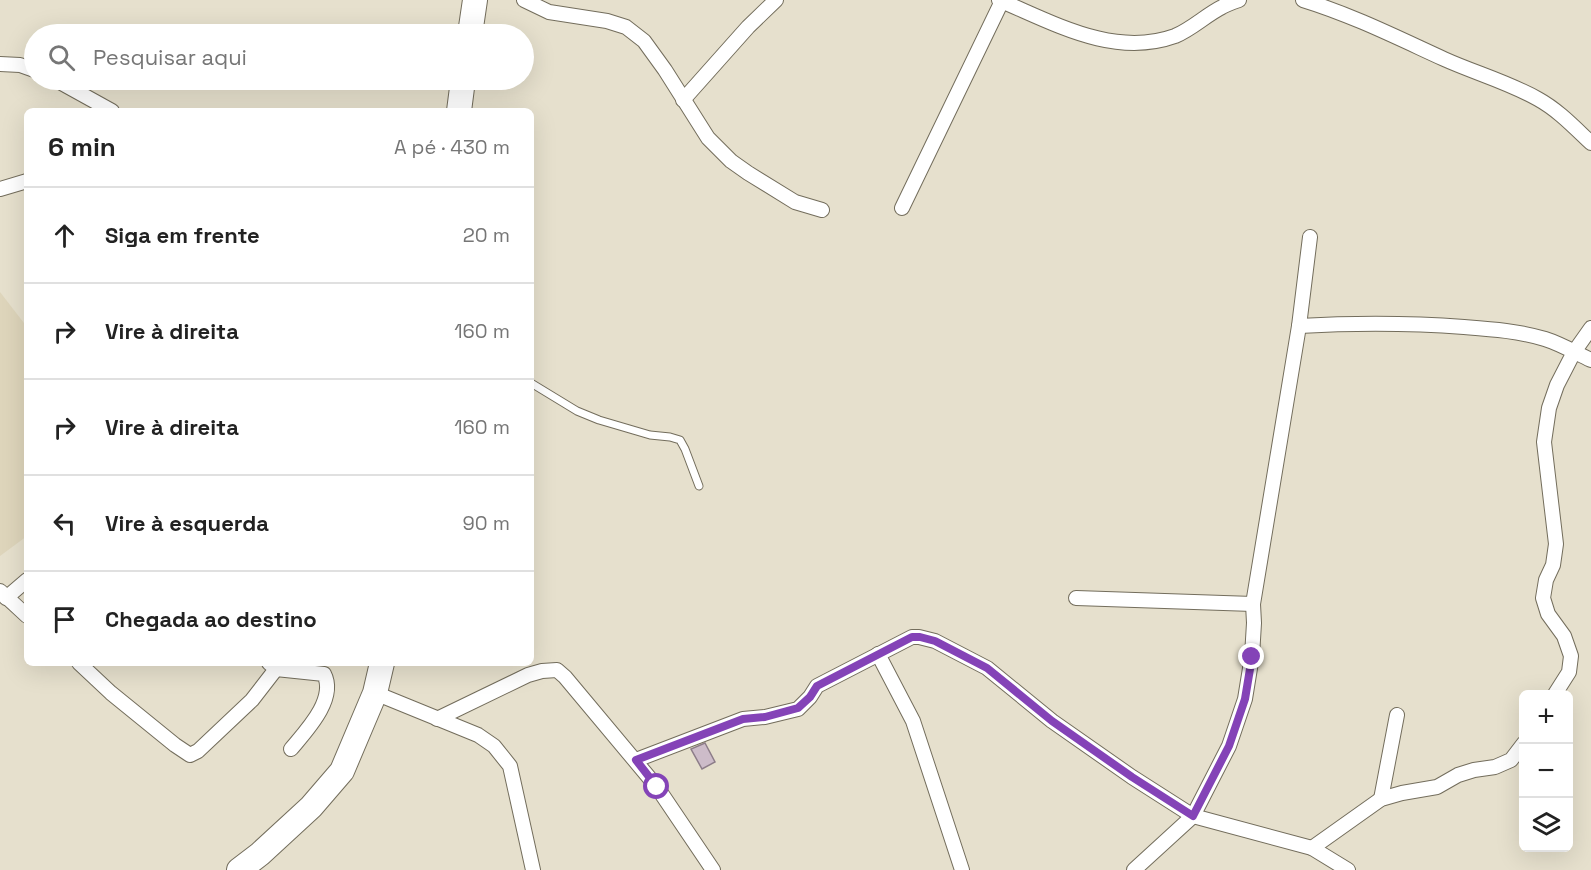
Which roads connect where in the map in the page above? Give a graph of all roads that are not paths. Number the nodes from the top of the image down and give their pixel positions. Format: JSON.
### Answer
{"nodes":[{"id":1,"x":476,"y":0,"type":"edge"},
{"id":2,"x":524,"y":0,"type":"edge"},
{"id":3,"x":776,"y":0,"type":"edge"},
{"id":4,"x":1239,"y":0,"type":"edge"},
{"id":5,"x":1304,"y":0,"type":"edge"},
{"id":6,"x":1001,"y":1,"type":"edge"},
{"id":7,"x":472,"y":24,"type":"edge"},
{"id":8,"x":0,"y":64,"type":"edge"},
{"id":9,"x":24,"y":66,"type":"edge"},
{"id":10,"x":74,"y":90,"type":"edge"},
{"id":11,"x":462,"y":90,"type":"edge"},
{"id":12,"x":683,"y":100,"type":"junction"},
{"id":13,"x":107,"y":108,"type":"edge"},
{"id":14,"x":459,"y":108,"type":"edge"},
{"id":15,"x":1591,"y":143,"type":"edge"},
{"id":16,"x":24,"y":181,"type":"edge"},
{"id":17,"x":0,"y":189,"type":"edge"},
{"id":18,"x":902,"y":208,"type":"dead end"},
{"id":19,"x":822,"y":210,"type":"dead end"},
{"id":20,"x":1310,"y":237,"type":"dead end"},
{"id":21,"x":1299,"y":326,"type":"junction"},
{"id":22,"x":1591,"y":328,"type":"edge"},
{"id":23,"x":1574,"y":352,"type":"junction"},
{"id":24,"x":1591,"y":360,"type":"edge"},
{"id":25,"x":534,"y":385,"type":"edge"},
{"id":26,"x":699,"y":486,"type":"dead end"},
{"id":27,"x":24,"y":582,"type":"edge"},
{"id":28,"x":3,"y":595,"type":"edge"},
{"id":29,"x":1076,"y":598,"type":"dead end"},
{"id":30,"x":1252,"y":604,"type":"junction"},
{"id":31,"x":24,"y":613,"type":"edge"},
{"id":32,"x":878,"y":654,"type":"junction"},
{"id":33,"x":82,"y":666,"type":"edge"},
{"id":34,"x":272,"y":666,"type":"edge"},
{"id":35,"x":381,"y":666,"type":"edge"},
{"id":36,"x":1558,"y":690,"type":"edge"},
{"id":37,"x":375,"y":693,"type":"junction"},
{"id":38,"x":1397,"y":715,"type":"dead end"},
{"id":39,"x":437,"y":718,"type":"junction"},
{"id":40,"x":1523,"y":744,"type":"edge"},
{"id":41,"x":291,"y":749,"type":"dead end"},
{"id":42,"x":636,"y":760,"type":"junction"},
{"id":43,"x":1382,"y":799,"type":"junction"},
{"id":44,"x":1193,"y":816,"type":"junction"},
{"id":45,"x":1312,"y":848,"type":"junction"},
{"id":46,"x":239,"y":870,"type":"edge"},
{"id":47,"x":533,"y":870,"type":"edge"},
{"id":48,"x":713,"y":870,"type":"edge"},
{"id":49,"x":962,"y":870,"type":"edge"},
{"id":50,"x":1134,"y":870,"type":"edge"},
{"id":51,"x":1348,"y":870,"type":"edge"}],
"edges":[{"from":1,"to":7,"type":"highway"},
{"from":2,"to":12,"type":"street"},
{"from":3,"to":12,"type":"street"},
{"from":4,"to":6,"type":"street"},
{"from":5,"to":15,"type":"street"},
{"from":6,"to":18,"type":"street"},
{"from":8,"to":9,"type":"street"},
{"from":10,"to":13,"type":"street"},
{"from":11,"to":14,"type":"highway"},
{"from":12,"to":19,"type":"street"},
{"from":16,"to":17,"type":"street"},
{"from":20,"to":21,"type":"street"},
{"from":21,"to":23,"type":"street"},
{"from":21,"to":30,"type":"street"},
{"from":22,"to":23,"type":"street"},
{"from":23,"to":24,"type":"street"},
{"from":23,"to":36,"type":"street"},
{"from":25,"to":26,"type":"lane"},
{"from":27,"to":28,"type":"street"},
{"from":28,"to":31,"type":"street"},
{"from":29,"to":30,"type":"street"},
{"from":30,"to":44,"type":"street"},
{"from":32,"to":42,"type":"street"},
{"from":32,"to":44,"type":"street"},
{"from":32,"to":49,"type":"street"},
{"from":33,"to":34,"type":"street"},
{"from":34,"to":41,"type":"street"},
{"from":35,"to":37,"type":"highway"},
{"from":37,"to":39,"type":"street"},
{"from":37,"to":46,"type":"highway"},
{"from":38,"to":43,"type":"street"},
{"from":39,"to":42,"type":"street"},
{"from":39,"to":47,"type":"street"},
{"from":40,"to":43,"type":"street"},
{"from":42,"to":48,"type":"street"},
{"from":43,"to":45,"type":"street"},
{"from":44,"to":45,"type":"street"},
{"from":44,"to":50,"type":"street"},
{"from":45,"to":51,"type":"street"}]}
